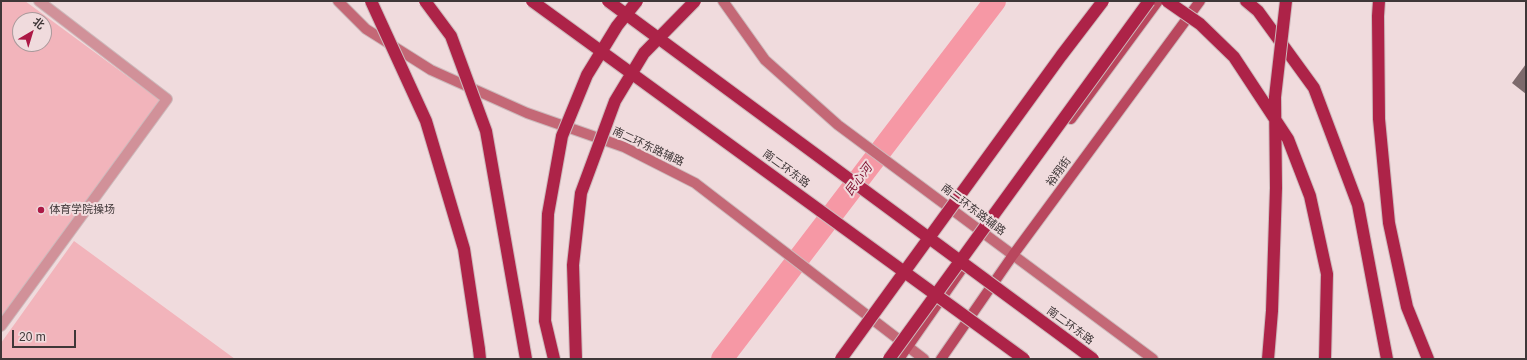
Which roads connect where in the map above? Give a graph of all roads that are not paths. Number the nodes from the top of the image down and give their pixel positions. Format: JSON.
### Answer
{"nodes":[{"id":1,"x":39,"y":1,"type":"edge"},
{"id":2,"x":338,"y":1,"type":"edge"},
{"id":3,"x":372,"y":1,"type":"edge"},
{"id":4,"x":425,"y":1,"type":"edge"},
{"id":5,"x":532,"y":1,"type":"edge"},
{"id":6,"x":608,"y":1,"type":"edge"},
{"id":7,"x":636,"y":1,"type":"edge"},
{"id":8,"x":695,"y":1,"type":"edge"},
{"id":9,"x":723,"y":1,"type":"edge"},
{"id":10,"x":1103,"y":1,"type":"edge"},
{"id":11,"x":1149,"y":1,"type":"edge"},
{"id":12,"x":1158,"y":1,"type":"edge"},
{"id":13,"x":1167,"y":1,"type":"edge"},
{"id":14,"x":1200,"y":1,"type":"edge"},
{"id":15,"x":1246,"y":1,"type":"edge"},
{"id":16,"x":1286,"y":1,"type":"edge"},
{"id":17,"x":1379,"y":1,"type":"edge"},
{"id":18,"x":985,"y":235,"type":"junction"},
{"id":19,"x":1013,"y":255,"type":"junction"},
{"id":20,"x":1,"y":326,"type":"edge"},
{"id":21,"x":908,"y":347,"type":"junction"},
{"id":22,"x":480,"y":359,"type":"edge"},
{"id":23,"x":526,"y":359,"type":"edge"},
{"id":24,"x":554,"y":359,"type":"edge"},
{"id":25,"x":576,"y":359,"type":"edge"},
{"id":26,"x":841,"y":359,"type":"edge"},
{"id":27,"x":889,"y":359,"type":"edge"},
{"id":28,"x":898,"y":359,"type":"edge"},
{"id":29,"x":924,"y":359,"type":"edge"},
{"id":30,"x":941,"y":359,"type":"edge"},
{"id":31,"x":1024,"y":359,"type":"edge"},
{"id":32,"x":1092,"y":359,"type":"edge"},
{"id":33,"x":1153,"y":359,"type":"edge"},
{"id":34,"x":1268,"y":359,"type":"edge"},
{"id":35,"x":1325,"y":359,"type":"edge"},
{"id":36,"x":1387,"y":359,"type":"edge"},
{"id":37,"x":1428,"y":359,"type":"edge"}],
"edges":[{"from":1,"to":20,"type":"street"},
{"from":2,"to":21,"type":"main road","name":"南二环东路辅路"},
{"from":3,"to":22,"type":"highway","bridge":true},
{"from":4,"to":23,"type":"highway","bridge":true},
{"from":5,"to":31,"type":"highway","name":"南二环东路","bridge":true},
{"from":6,"to":32,"type":"highway","name":"南二环东路","bridge":true},
{"from":7,"to":24,"type":"highway","bridge":true},
{"from":8,"to":25,"type":"highway","bridge":true},
{"from":9,"to":18,"type":"main road","name":"南二环东路辅路"},
{"from":10,"to":26,"type":"highway","bridge":true},
{"from":11,"to":27,"type":"highway","bridge":true},
{"from":12,"to":18,"type":"main road","name":"裕翔街"},
{"from":13,"to":35,"type":"highway","bridge":true},
{"from":14,"to":19,"type":"main road","name":"裕翔街"},
{"from":15,"to":36,"type":"highway"},
{"from":16,"to":34,"type":"highway","bridge":true},
{"from":17,"to":37,"type":"highway"},
{"from":18,"to":19,"type":"main road","name":"南二环东路辅路"},
{"from":18,"to":21,"type":"main road","name":"裕翔街"},
{"from":19,"to":30,"type":"main road","name":"裕翔街"},
{"from":19,"to":33,"type":"main road","name":"南二环东路辅路"},
{"from":21,"to":28,"type":"main road","name":"裕翔街"},
{"from":21,"to":29,"type":"main road","name":"南二环东路辅路"}]}
